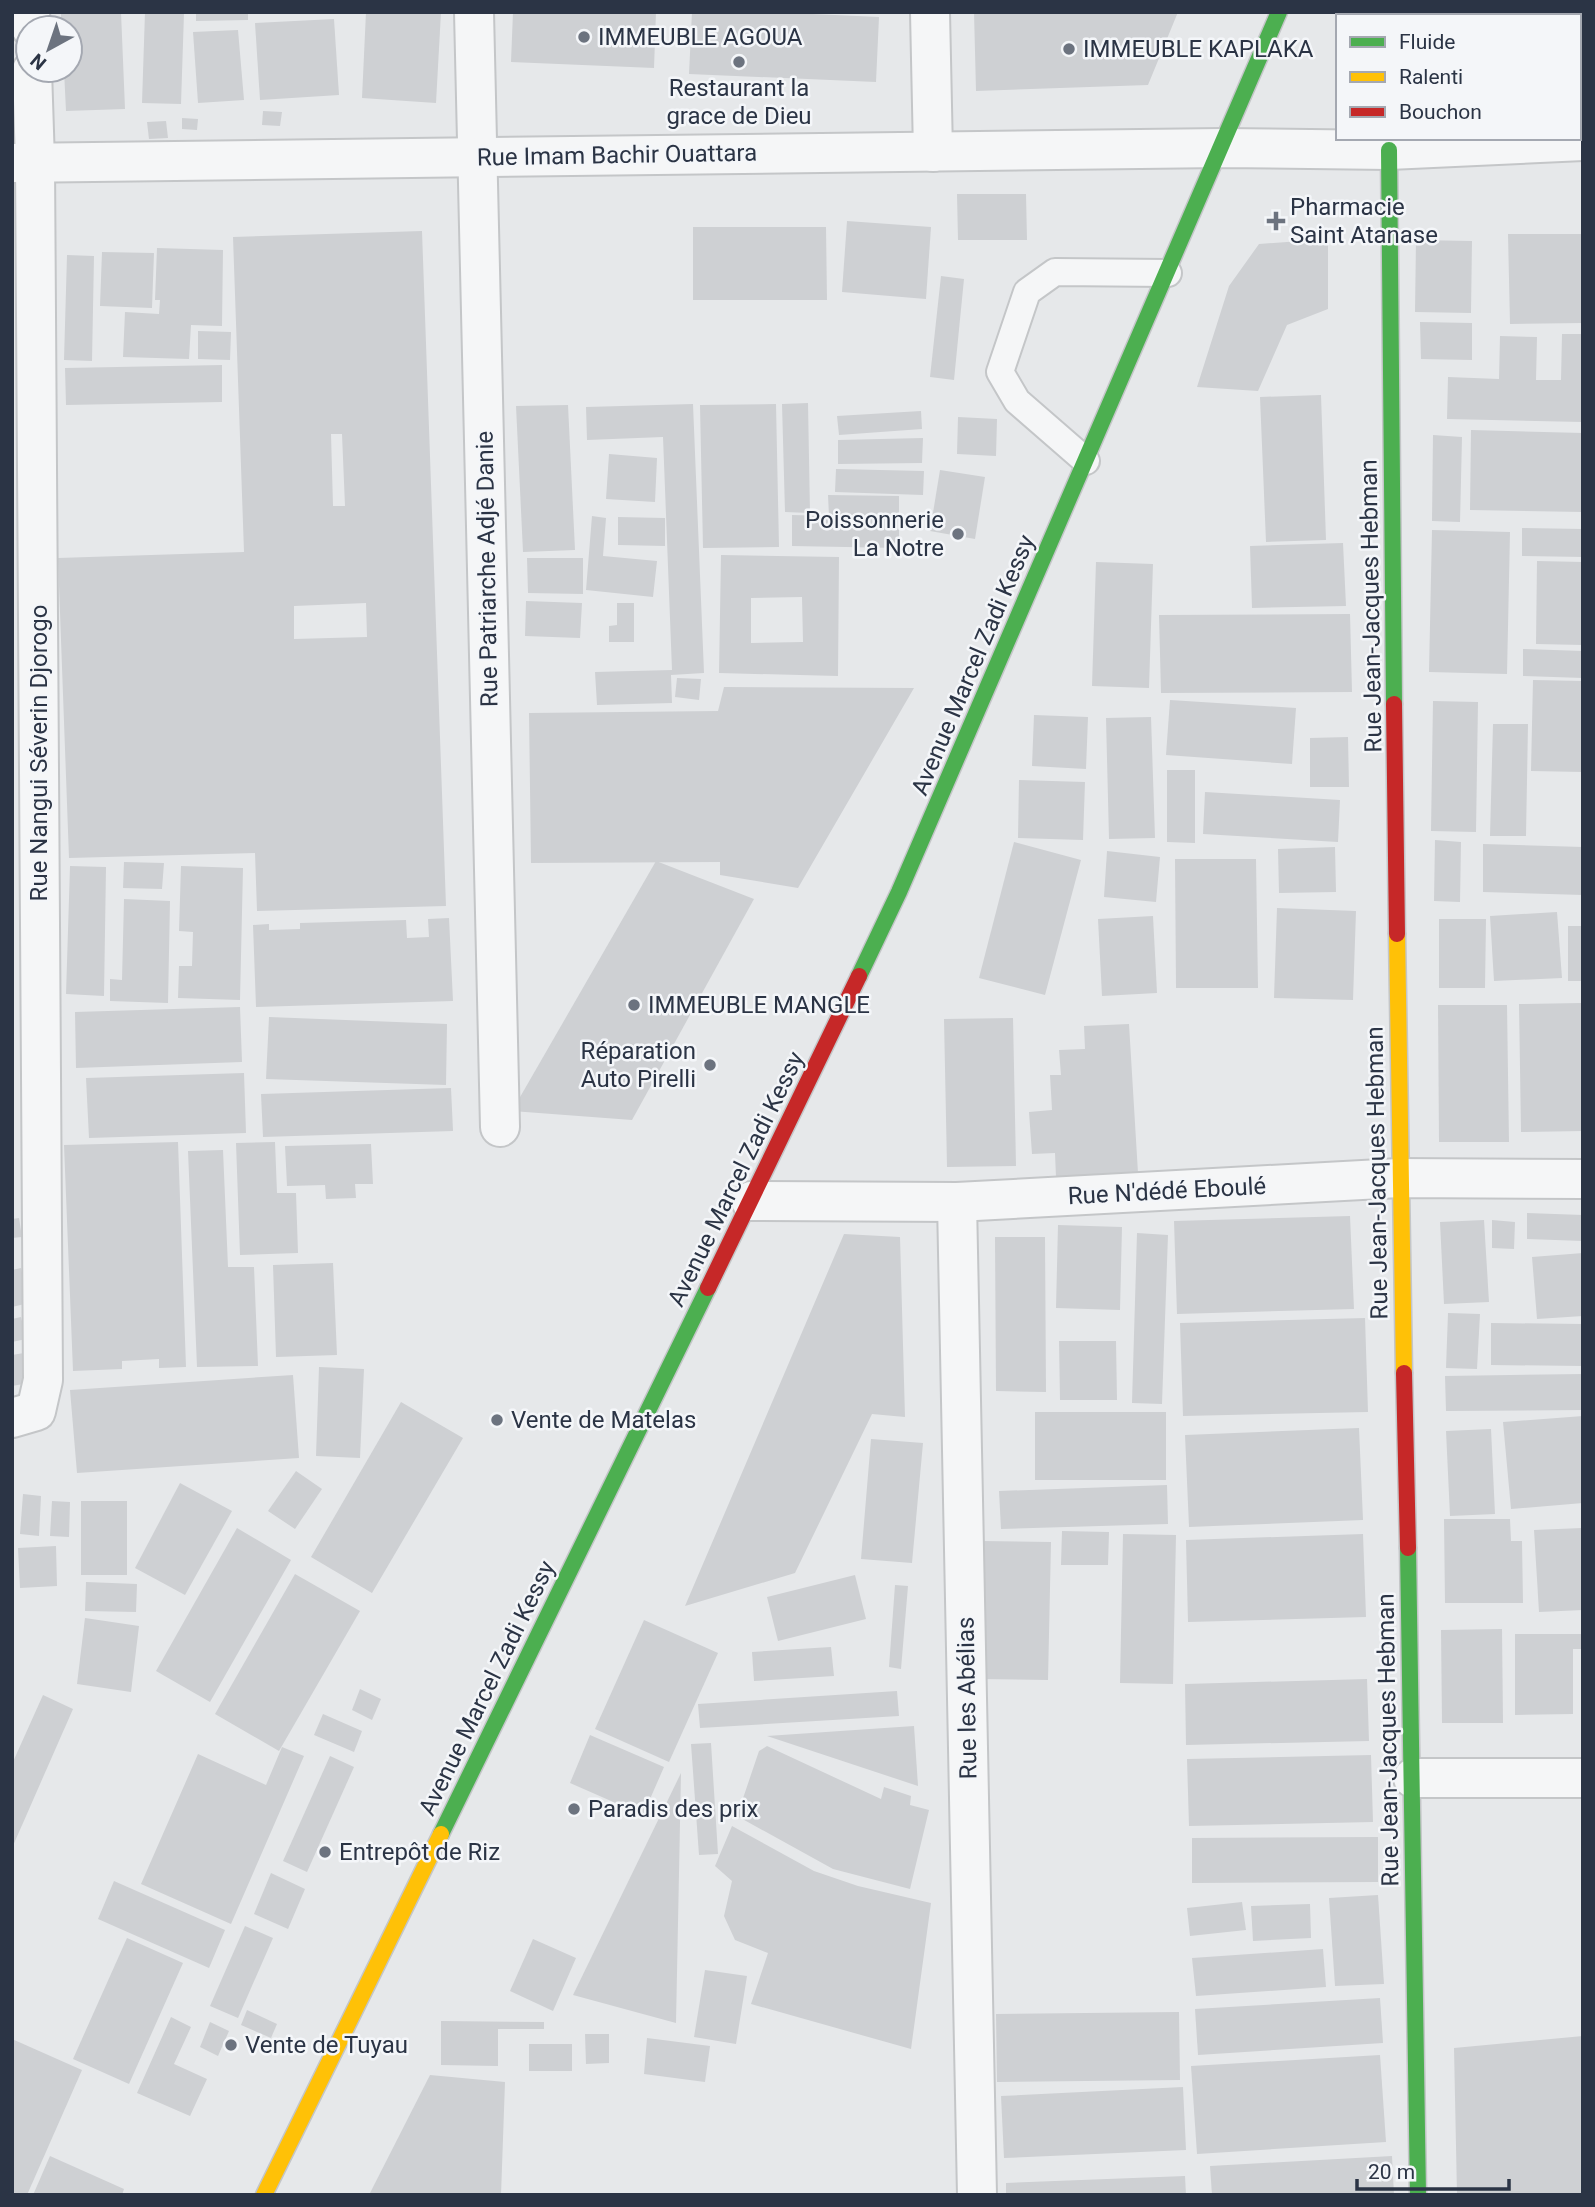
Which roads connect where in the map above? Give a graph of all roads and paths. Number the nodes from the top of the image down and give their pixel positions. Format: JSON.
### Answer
{"nodes":[{"id":1,"x":474,"y":12,"type":"edge"},
{"id":2,"x":930,"y":12,"type":"edge"},
{"id":3,"x":1279,"y":12,"type":"edge"},
{"id":4,"x":31,"y":84,"type":"edge"},
{"id":5,"x":1583,"y":141,"type":"edge"},
{"id":6,"x":1222,"y":148,"type":"junction"},
{"id":7,"x":1389,"y":150,"type":"junction"},
{"id":8,"x":933,"y":152,"type":"junction"},
{"id":9,"x":477,"y":157,"type":"junction"},
{"id":10,"x":24,"y":162,"type":"edge"},
{"id":11,"x":1168,"y":273,"type":"junction"},
{"id":12,"x":1086,"y":461,"type":"junction"},
{"id":13,"x":500,"y":1127,"type":"dead end"},
{"id":14,"x":1399,"y":1178,"type":"junction"},
{"id":15,"x":1583,"y":1179,"type":"edge"},
{"id":16,"x":751,"y":1201,"type":"junction"},
{"id":17,"x":957,"y":1202,"type":"junction"},
{"id":18,"x":12,"y":1418,"type":"edge"},
{"id":19,"x":1583,"y":1777,"type":"edge"},
{"id":20,"x":1413,"y":1778,"type":"junction"},
{"id":21,"x":264,"y":2195,"type":"edge"},
{"id":22,"x":977,"y":2195,"type":"edge"},
{"id":23,"x":1418,"y":2195,"type":"edge"}],
"edges":[{"from":1,"to":9,"type":"street","name":"Rue Patriarche Adjé Danie"},
{"from":2,"to":8,"type":"street"},
{"from":3,"to":6,"type":"street","name":"Avenue Marcel Zadi Kessy"},
{"from":4,"to":10,"type":"street","name":"Rue Nangui Séverin Djorogo"},
{"from":5,"to":7,"type":"street","name":"Rue Imam Bachir Ouattara"},
{"from":6,"to":7,"type":"street","name":"Rue Imam Bachir Ouattara"},
{"from":6,"to":8,"type":"street","name":"Rue Imam Bachir Ouattara"},
{"from":6,"to":11,"type":"street","name":"Avenue Marcel Zadi Kessy"},
{"from":7,"to":14,"type":"street","name":"Rue Jean-Jacques Hebman"},
{"from":8,"to":9,"type":"street","name":"Rue Imam Bachir Ouattara"},
{"from":9,"to":10,"type":"street","name":"Rue Imam Bachir Ouattara"},
{"from":9,"to":13,"type":"street","name":"Rue Patriarche Adjé Danie"},
{"from":10,"to":18,"type":"street","name":"Rue Nangui Séverin Djorogo"},
{"from":11,"to":12,"type":"street","name":"Avenue Marcel Zadi Kessy"},
{"from":11,"to":12,"type":"lane"},
{"from":12,"to":16,"type":"street","name":"Avenue Marcel Zadi Kessy"},
{"from":14,"to":15,"type":"street","name":"Rue N'dédé Eboulé"},
{"from":14,"to":17,"type":"street","name":"Rue N'dédé Eboulé"},
{"from":14,"to":20,"type":"street","name":"Rue Jean-Jacques Hebman"},
{"from":16,"to":17,"type":"street","name":"Rue N'dédé Eboulé"},
{"from":16,"to":21,"type":"street","name":"Avenue Marcel Zadi Kessy"},
{"from":17,"to":22,"type":"street","name":"Rue les Abélias"},
{"from":19,"to":20,"type":"street"},
{"from":20,"to":23,"type":"street","name":"Rue Jean-Jacques Hebman"}]}
